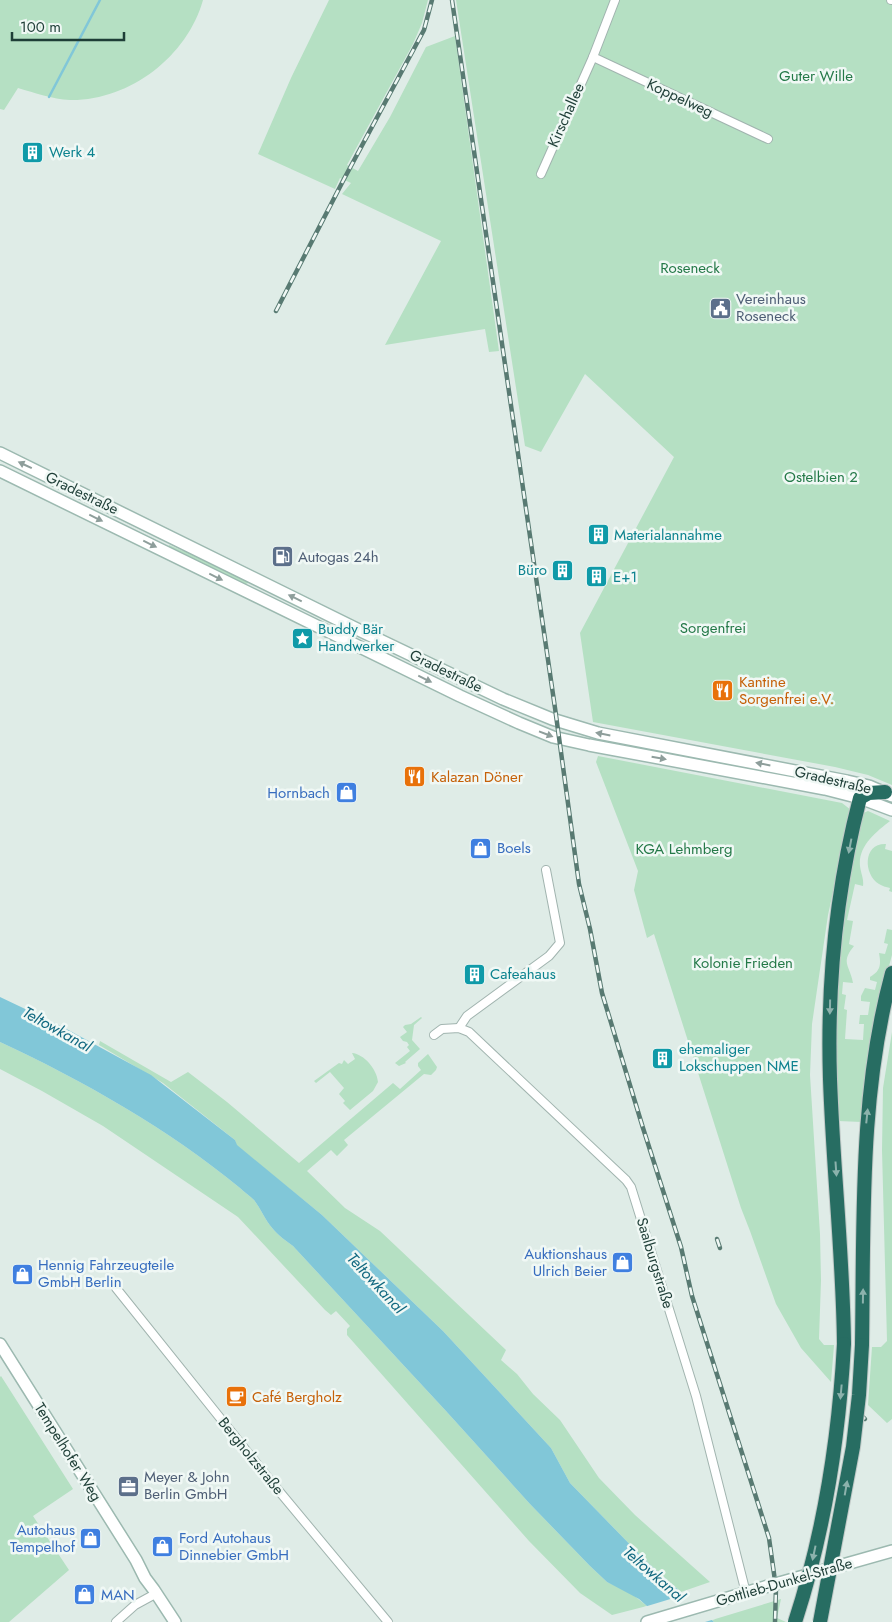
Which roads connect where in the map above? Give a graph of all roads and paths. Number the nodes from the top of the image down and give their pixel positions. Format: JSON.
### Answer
{"nodes":[{"id":1,"x":614,"y":0,"type":"edge"},
{"id":2,"x":593,"y":57,"type":"junction"},
{"id":3,"x":768,"y":139,"type":"dead end"},
{"id":4,"x":541,"y":174,"type":"dead end"},
{"id":5,"x":0,"y":453,"type":"edge"},
{"id":6,"x":0,"y":472,"type":"edge"},
{"id":7,"x":888,"y":794,"type":"edge"},
{"id":8,"x":860,"y":798,"type":"junction"},
{"id":9,"x":892,"y":810,"type":"edge"},
{"id":10,"x":546,"y":870,"type":"dead end"},
{"id":11,"x":892,"y":973,"type":"edge"},
{"id":12,"x":459,"y":1028,"type":"junction"},
{"id":13,"x":434,"y":1035,"type":"dead end"},
{"id":14,"x":116,"y":1288,"type":"dead end"},
{"id":15,"x":0,"y":1344,"type":"edge"},
{"id":16,"x":892,"y":1550,"type":"edge"},
{"id":17,"x":156,"y":1591,"type":"junction"},
{"id":18,"x":746,"y":1593,"type":"junction"},
{"id":19,"x":116,"y":1622,"type":"edge"},
{"id":20,"x":175,"y":1622,"type":"edge"},
{"id":21,"x":388,"y":1622,"type":"edge"},
{"id":22,"x":647,"y":1622,"type":"edge"},
{"id":23,"x":795,"y":1622,"type":"edge"},
{"id":24,"x":820,"y":1622,"type":"edge"}],
"edges":[{"from":1,"to":2,"type":"street","name":"Kirschallee"},
{"from":2,"to":3,"type":"street","name":"Koppelweg"},
{"from":2,"to":4,"type":"street","name":"Kirschallee"},
{"from":7,"to":5,"type":"main road","name":"Gradestraße","one_way":true},
{"from":6,"to":8,"type":"main road","name":"Gradestraße","one_way":true},
{"from":7,"to":8,"type":"highway"},
{"from":8,"to":9,"type":"main road","name":"Gradestraße"},
{"from":8,"to":23,"type":"highway","one_way":true,"bridge":true},
{"from":10,"to":12,"type":"street"},
{"from":24,"to":11,"type":"highway","one_way":true,"bridge":true},
{"from":12,"to":13,"type":"street"},
{"from":12,"to":18,"type":"street","name":"Saalburgstraße"},
{"from":14,"to":21,"type":"street","name":"Bergholzstraße"},
{"from":15,"to":17,"type":"main road","name":"Tempelhofer Weg"},
{"from":16,"to":18,"type":"main road","name":"Gottlieb-Dunkel-Straße","bridge":true},
{"from":17,"to":19,"type":"street"},
{"from":17,"to":20,"type":"main road","name":"Tempelhofer Weg"},
{"from":18,"to":22,"type":"main road","name":"Gottlieb-Dunkel-Straße"}]}
